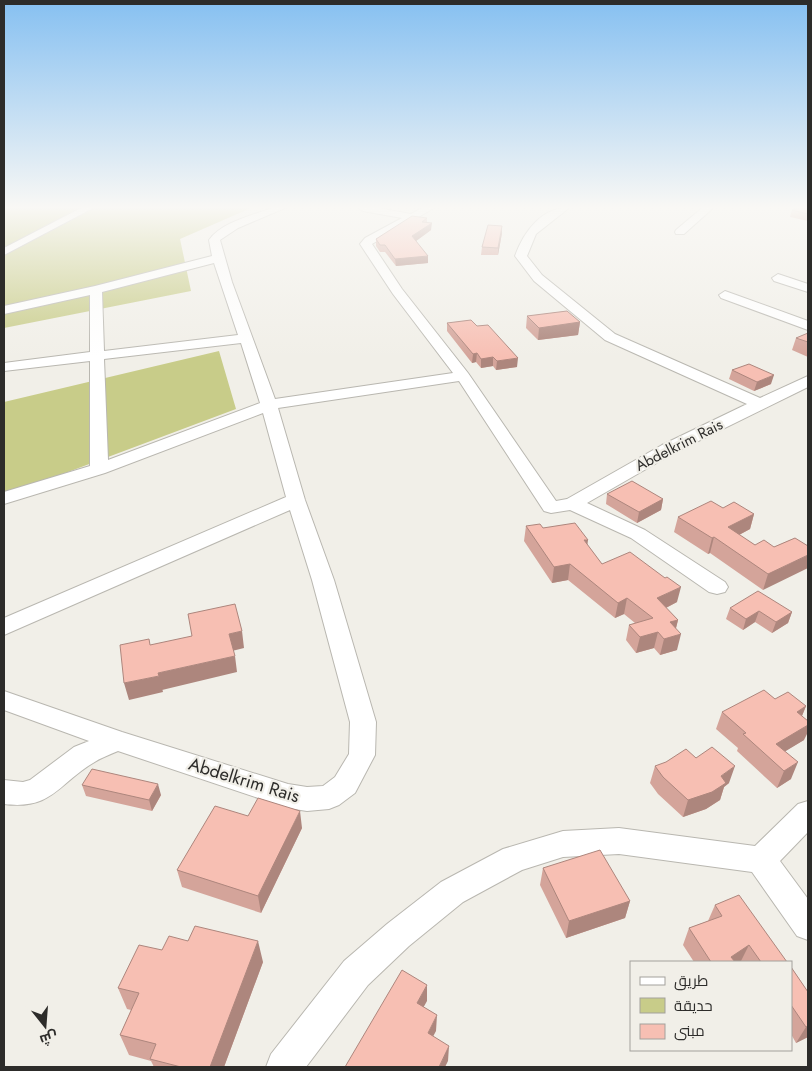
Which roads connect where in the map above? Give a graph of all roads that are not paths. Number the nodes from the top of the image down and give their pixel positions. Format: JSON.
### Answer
{"nodes":[{"id":1,"x":219,"y":258,"type":"joint"},
{"id":2,"x":375,"y":258,"type":"edge"},
{"id":3,"x":522,"y":258,"type":"edge"},
{"id":4,"x":778,"y":278,"type":"dead end"},
{"id":5,"x":808,"y":288,"type":"edge"},
{"id":6,"x":96,"y":290,"type":"junction"},
{"id":7,"x":725,"y":295,"type":"dead end"},
{"id":8,"x":4,"y":310,"type":"edge"},
{"id":9,"x":808,"y":326,"type":"edge"},
{"id":10,"x":247,"y":338,"type":"junction"},
{"id":11,"x":97,"y":356,"type":"junction"},
{"id":12,"x":4,"y":367,"type":"edge"},
{"id":13,"x":463,"y":376,"type":"junction"},
{"id":14,"x":808,"y":382,"type":"edge"},
{"id":15,"x":760,"y":404,"type":"junction"},
{"id":16,"x":268,"y":405,"type":"junction"},
{"id":17,"x":99,"y":469,"type":"junction"},
{"id":18,"x":4,"y":498,"type":"edge"},
{"id":19,"x":296,"y":500,"type":"junction"},
{"id":20,"x":572,"y":504,"type":"junction"},
{"id":21,"x":717,"y":587,"type":"dead end"},
{"id":22,"x":4,"y":627,"type":"edge"},
{"id":23,"x":4,"y":700,"type":"edge"},
{"id":24,"x":116,"y":740,"type":"junction"},
{"id":25,"x":4,"y":792,"type":"edge"},
{"id":26,"x":808,"y":813,"type":"edge"},
{"id":27,"x":760,"y":860,"type":"junction"},
{"id":28,"x":808,"y":925,"type":"edge"},
{"id":29,"x":284,"y":1067,"type":"edge"}],
"edges":[{"from":1,"to":6,"type":"street"},
{"from":1,"to":10,"type":"street","name":"Abdelkrim Rais"},
{"from":2,"to":13,"type":"street"},
{"from":3,"to":15,"type":"street"},
{"from":4,"to":5,"type":"street"},
{"from":6,"to":8,"type":"street"},
{"from":6,"to":11,"type":"street"},
{"from":7,"to":9,"type":"street"},
{"from":10,"to":11,"type":"street"},
{"from":10,"to":16,"type":"street","name":"Abdelkrim Rais"},
{"from":11,"to":12,"type":"street"},
{"from":11,"to":17,"type":"street"},
{"from":13,"to":16,"type":"street"},
{"from":13,"to":20,"type":"street","name":"Abdelkrim Rais"},
{"from":14,"to":15,"type":"street","name":"Abdelkrim Rais"},
{"from":15,"to":20,"type":"street","name":"Abdelkrim Rais"},
{"from":16,"to":17,"type":"street"},
{"from":16,"to":19,"type":"street","name":"Abdelkrim Rais"},
{"from":17,"to":18,"type":"street"},
{"from":19,"to":22,"type":"street"},
{"from":19,"to":24,"type":"street","name":"Abdelkrim Rais"},
{"from":20,"to":21,"type":"street"},
{"from":23,"to":24,"type":"street","name":"Abdelkrim Rais"},
{"from":24,"to":25,"type":"street"},
{"from":26,"to":27,"type":"street"},
{"from":27,"to":28,"type":"street"},
{"from":27,"to":29,"type":"street"}]}
